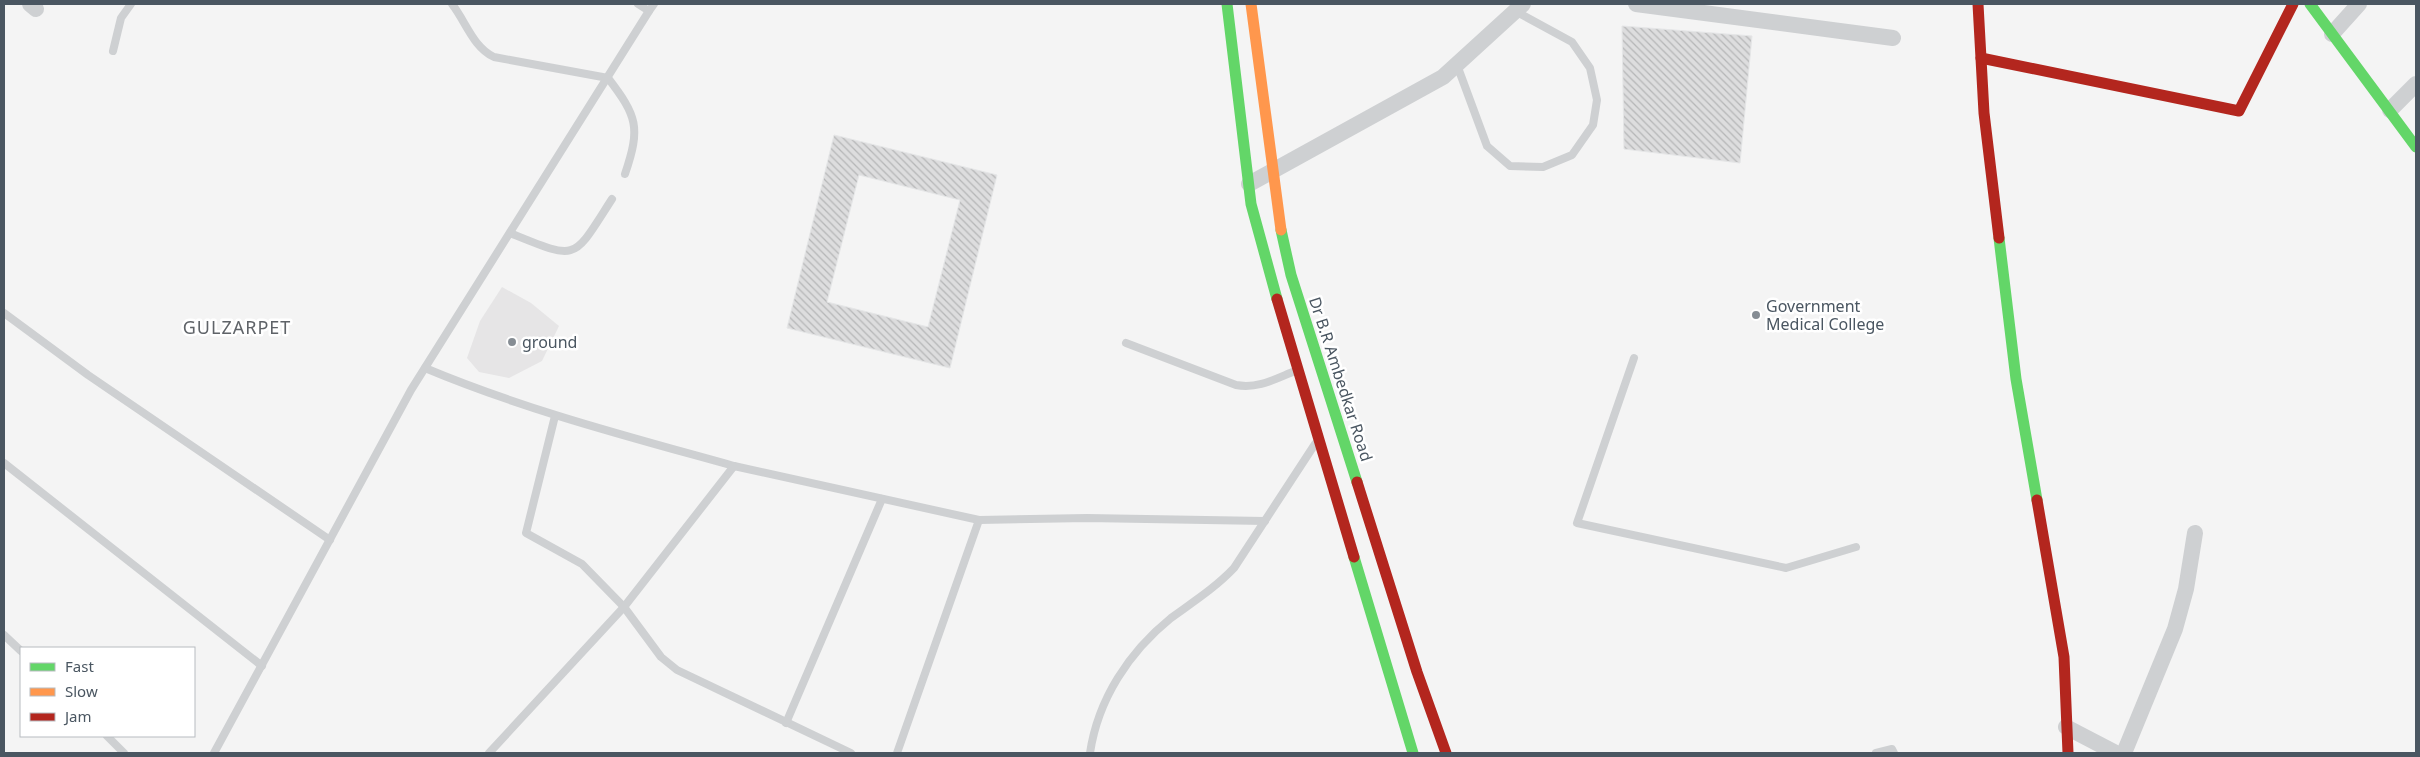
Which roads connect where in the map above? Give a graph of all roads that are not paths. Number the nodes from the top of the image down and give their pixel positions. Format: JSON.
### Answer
{"nodes":[{"id":1,"x":131,"y":4,"type":"edge"},
{"id":2,"x":452,"y":4,"type":"edge"},
{"id":3,"x":638,"y":4,"type":"edge"},
{"id":4,"x":1227,"y":4,"type":"edge"},
{"id":5,"x":1251,"y":4,"type":"edge"},
{"id":6,"x":1636,"y":4,"type":"edge"},
{"id":7,"x":1978,"y":4,"type":"edge"},
{"id":8,"x":2293,"y":4,"type":"edge"},
{"id":9,"x":2310,"y":4,"type":"edge"},
{"id":10,"x":2359,"y":4,"type":"edge"},
{"id":11,"x":652,"y":7,"type":"edge"},
{"id":12,"x":1519,"y":7,"type":"edge"},
{"id":13,"x":2332,"y":34,"type":"junction"},
{"id":14,"x":1892,"y":38,"type":"dead end"},
{"id":15,"x":114,"y":51,"type":"dead end"},
{"id":16,"x":1981,"y":58,"type":"junction"},
{"id":17,"x":1457,"y":65,"type":"junction"},
{"id":18,"x":608,"y":78,"type":"junction"},
{"id":19,"x":2416,"y":84,"type":"edge"},
{"id":20,"x":2390,"y":110,"type":"junction"},
{"id":21,"x":2416,"y":147,"type":"edge"},
{"id":22,"x":1272,"y":172,"type":"junction"},
{"id":23,"x":625,"y":174,"type":"dead end"},
{"id":24,"x":1248,"y":184,"type":"junction"},
{"id":25,"x":612,"y":199,"type":"dead end"},
{"id":26,"x":510,"y":233,"type":"junction"},
{"id":27,"x":4,"y":313,"type":"edge"},
{"id":28,"x":1126,"y":343,"type":"dead end"},
{"id":29,"x":1634,"y":358,"type":"dead end"},
{"id":30,"x":425,"y":368,"type":"junction"},
{"id":31,"x":1298,"y":370,"type":"junction"},
{"id":32,"x":555,"y":416,"type":"junction"},
{"id":33,"x":1329,"y":433,"type":"junction"},
{"id":34,"x":4,"y":463,"type":"edge"},
{"id":35,"x":734,"y":466,"type":"junction"},
{"id":36,"x":882,"y":499,"type":"junction"},
{"id":37,"x":979,"y":520,"type":"junction"},
{"id":38,"x":1266,"y":520,"type":"junction"},
{"id":39,"x":2195,"y":533,"type":"dead end"},
{"id":40,"x":330,"y":540,"type":"junction"},
{"id":41,"x":1856,"y":546,"type":"dead end"},
{"id":42,"x":624,"y":607,"type":"junction"},
{"id":43,"x":4,"y":635,"type":"edge"},
{"id":44,"x":20,"y":650,"type":"edge"},
{"id":45,"x":262,"y":666,"type":"junction"},
{"id":46,"x":786,"y":723,"type":"junction"},
{"id":47,"x":2066,"y":727,"type":"junction"},
{"id":48,"x":108,"y":737,"type":"edge"},
{"id":49,"x":124,"y":753,"type":"edge"},
{"id":50,"x":214,"y":753,"type":"edge"},
{"id":51,"x":490,"y":753,"type":"edge"},
{"id":52,"x":851,"y":753,"type":"edge"},
{"id":53,"x":897,"y":753,"type":"edge"},
{"id":54,"x":1090,"y":753,"type":"edge"},
{"id":55,"x":1413,"y":753,"type":"edge"},
{"id":56,"x":1446,"y":753,"type":"edge"},
{"id":57,"x":1876,"y":753,"type":"edge"},
{"id":58,"x":1894,"y":753,"type":"edge"},
{"id":59,"x":2068,"y":753,"type":"edge"},
{"id":60,"x":2116,"y":753,"type":"edge"},
{"id":61,"x":2124,"y":753,"type":"edge"}],
"edges":[{"from":1,"to":15,"type":"lane"},
{"from":2,"to":18,"type":"lane"},
{"from":3,"to":11,"type":"lane"},
{"from":4,"to":24,"type":"street","name":"Dr B.R Ambedkar Road"},
{"from":5,"to":22,"type":"street","name":"Dr B.R Ambedkar Road"},
{"from":6,"to":14,"type":"street"},
{"from":7,"to":16,"type":"street"},
{"from":8,"to":16,"type":"street"},
{"from":9,"to":13,"type":"street"},
{"from":10,"to":13,"type":"street"},
{"from":11,"to":18,"type":"lane"},
{"from":12,"to":17,"type":"street"},
{"from":12,"to":17,"type":"lane"},
{"from":13,"to":20,"type":"street"},
{"from":16,"to":47,"type":"street"},
{"from":17,"to":22,"type":"street"},
{"from":18,"to":23,"type":"lane"},
{"from":18,"to":26,"type":"lane"},
{"from":19,"to":20,"type":"street"},
{"from":20,"to":21,"type":"street"},
{"from":22,"to":24,"type":"street"},
{"from":22,"to":33,"type":"street","name":"Dr B.R Ambedkar Road"},
{"from":24,"to":31,"type":"street","name":"Dr B.R Ambedkar Road"},
{"from":25,"to":26,"type":"lane"},
{"from":26,"to":30,"type":"lane"},
{"from":27,"to":40,"type":"lane"},
{"from":28,"to":31,"type":"lane"},
{"from":29,"to":41,"type":"lane"},
{"from":30,"to":32,"type":"lane"},
{"from":30,"to":40,"type":"lane"},
{"from":31,"to":33,"type":"street","name":"Dr B.R Ambedkar Road"},
{"from":32,"to":35,"type":"lane"},
{"from":32,"to":42,"type":"lane"},
{"from":33,"to":38,"type":"lane"},
{"from":33,"to":55,"type":"street","name":"Dr B.R Ambedkar Road"},
{"from":33,"to":56,"type":"street","name":"Dr B.R Ambedkar Road"},
{"from":34,"to":45,"type":"lane"},
{"from":35,"to":36,"type":"lane"},
{"from":35,"to":42,"type":"lane"},
{"from":36,"to":37,"type":"lane"},
{"from":36,"to":46,"type":"lane"},
{"from":37,"to":38,"type":"lane"},
{"from":37,"to":53,"type":"lane"},
{"from":38,"to":54,"type":"lane"},
{"from":39,"to":61,"type":"street"},
{"from":40,"to":45,"type":"lane"},
{"from":42,"to":46,"type":"lane"},
{"from":42,"to":51,"type":"lane"},
{"from":43,"to":44,"type":"lane"},
{"from":45,"to":50,"type":"lane"},
{"from":46,"to":52,"type":"lane"},
{"from":47,"to":59,"type":"street"},
{"from":47,"to":60,"type":"street"},
{"from":48,"to":49,"type":"lane"},
{"from":57,"to":58,"type":"lane"}]}
